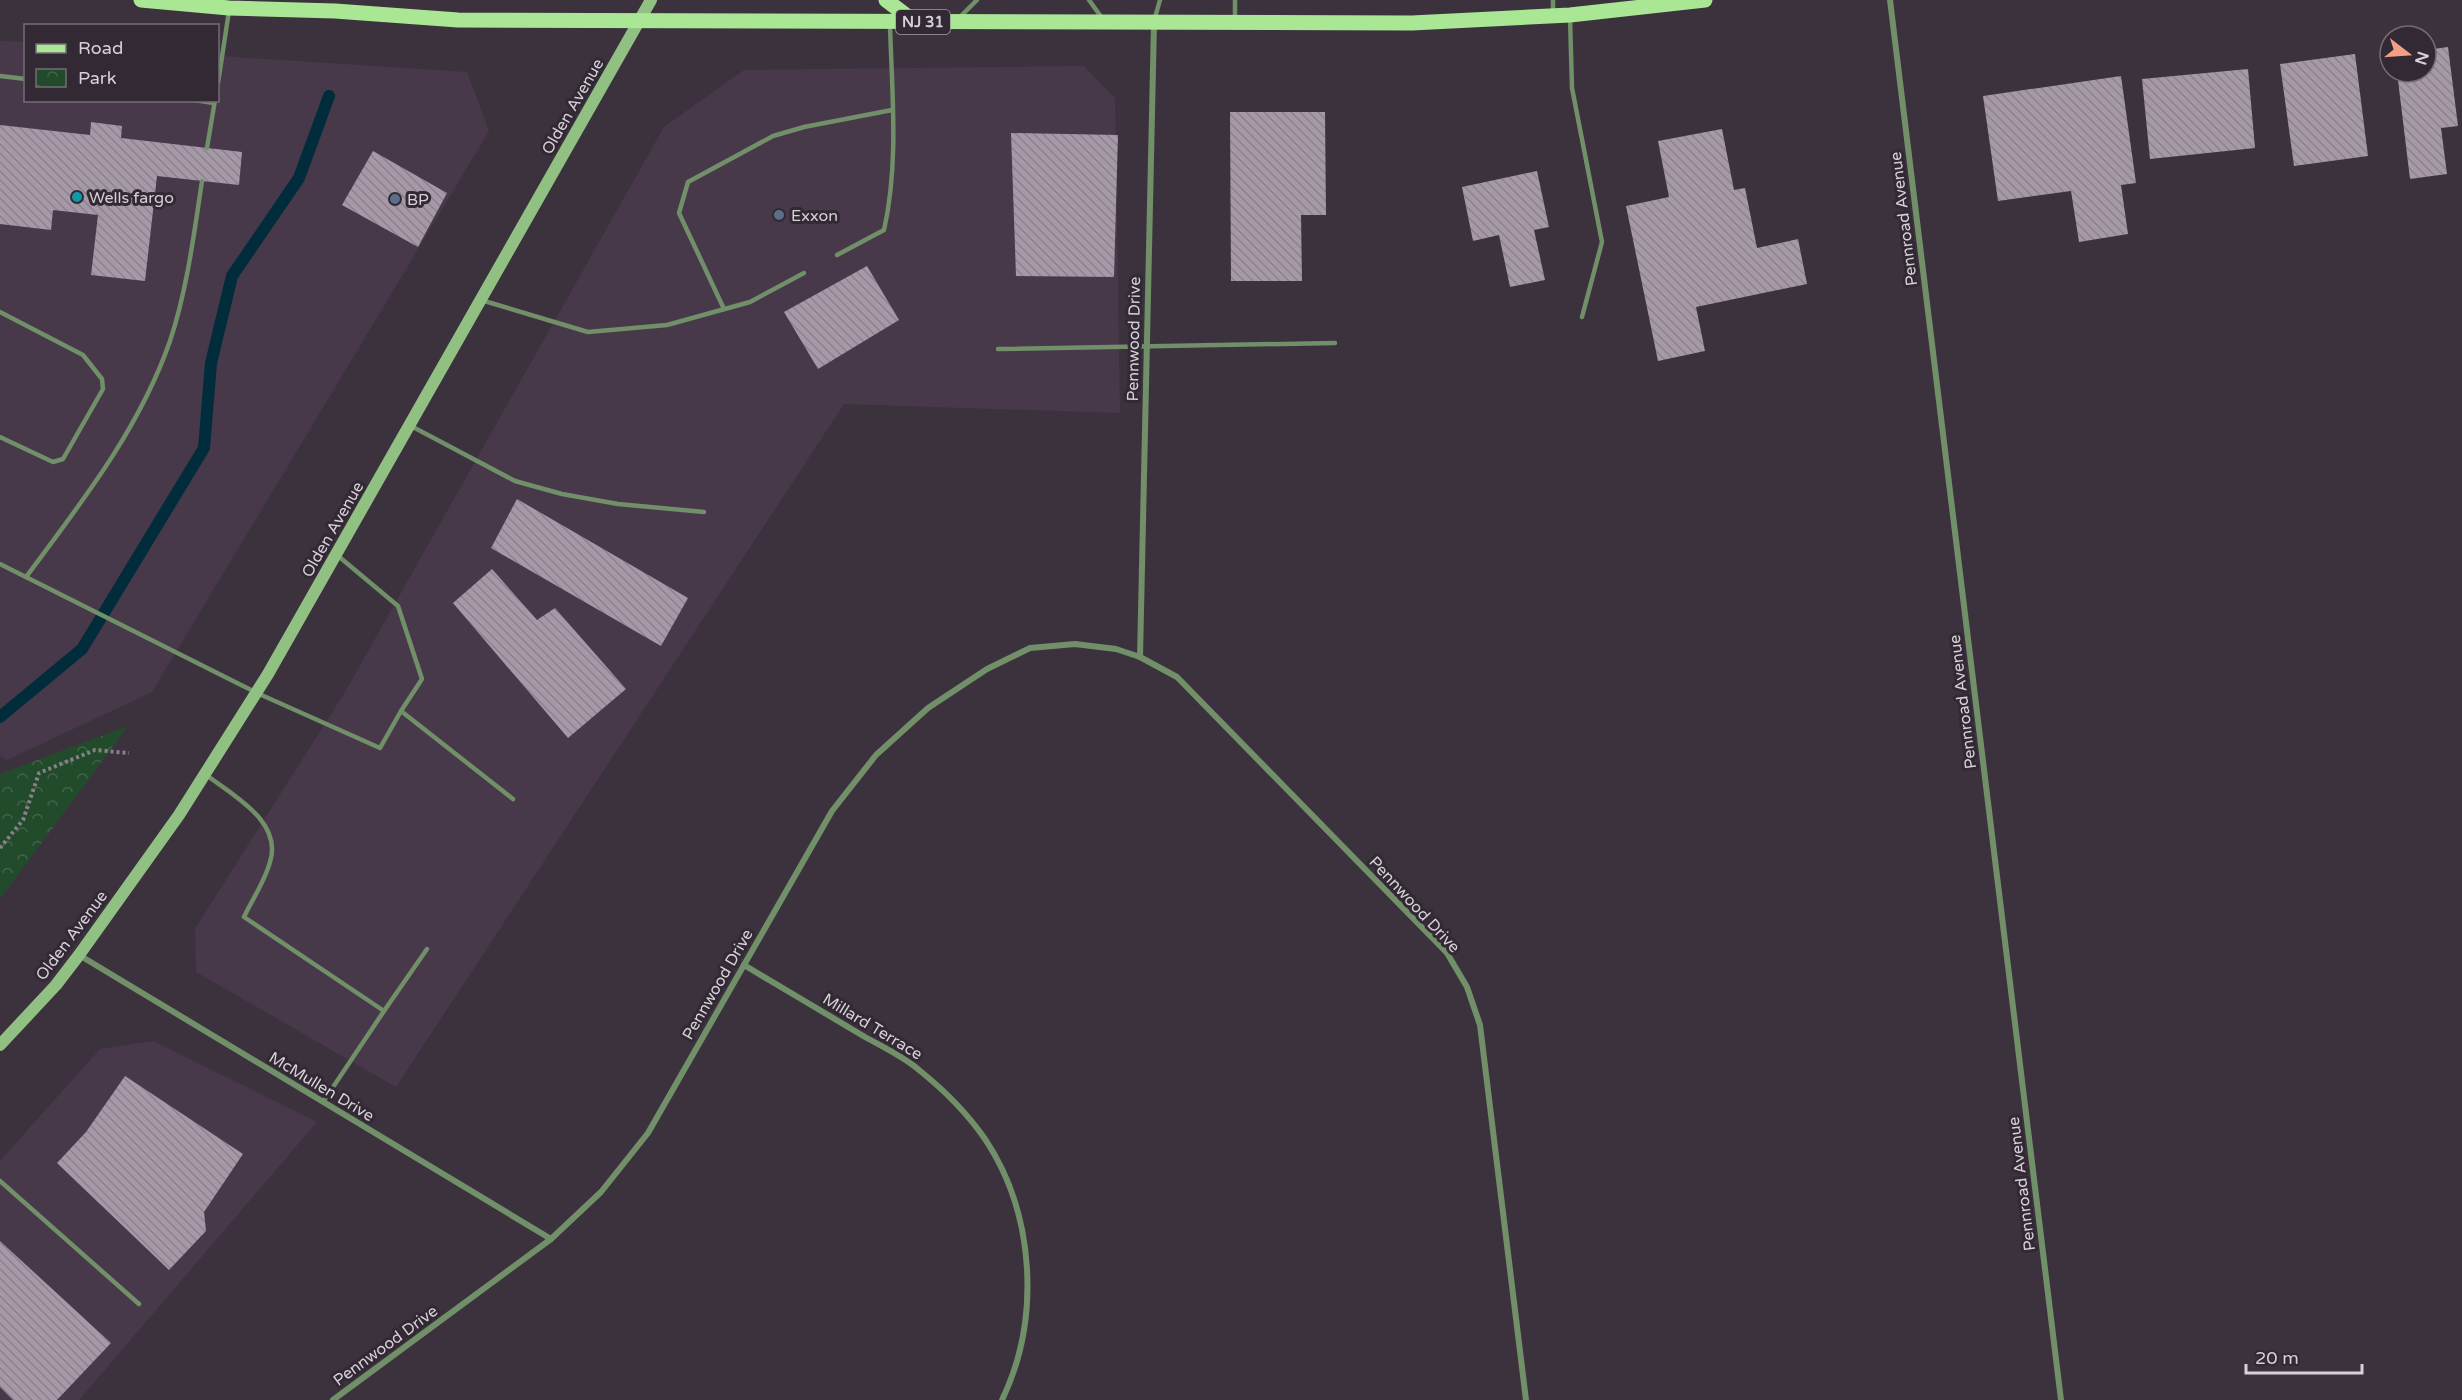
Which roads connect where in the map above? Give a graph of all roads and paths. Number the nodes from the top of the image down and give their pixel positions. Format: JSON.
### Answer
{"nodes":[{"id":1,"x":141,"y":0,"type":"edge"},
{"id":2,"x":651,"y":0,"type":"edge"},
{"id":3,"x":886,"y":0,"type":"edge"},
{"id":4,"x":977,"y":0,"type":"edge"},
{"id":5,"x":1089,"y":0,"type":"edge"},
{"id":6,"x":1160,"y":0,"type":"edge"},
{"id":7,"x":1235,"y":0,"type":"edge"},
{"id":8,"x":1553,"y":0,"type":"edge"},
{"id":9,"x":1705,"y":0,"type":"edge"},
{"id":10,"x":1890,"y":0,"type":"edge"},
{"id":11,"x":229,"y":8,"type":"junction"},
{"id":12,"x":1570,"y":15,"type":"junction"},
{"id":13,"x":1554,"y":16,"type":"junction"},
{"id":14,"x":639,"y":21,"type":"junction"},
{"id":15,"x":890,"y":21,"type":"junction"},
{"id":16,"x":915,"y":22,"type":"junction"},
{"id":17,"x":955,"y":22,"type":"junction"},
{"id":18,"x":1105,"y":22,"type":"junction"},
{"id":19,"x":1154,"y":22,"type":"junction"},
{"id":20,"x":1235,"y":22,"type":"junction"},
{"id":21,"x":0,"y":76,"type":"edge"},
{"id":22,"x":219,"y":76,"type":"edge"},
{"id":23,"x":24,"y":79,"type":"edge"},
{"id":24,"x":214,"y":102,"type":"edge"},
{"id":25,"x":892,"y":110,"type":"junction"},
{"id":26,"x":207,"y":148,"type":"dead end"},
{"id":27,"x":202,"y":181,"type":"dead end"},
{"id":28,"x":837,"y":255,"type":"dead end"},
{"id":29,"x":804,"y":273,"type":"dead end"},
{"id":30,"x":481,"y":300,"type":"junction"},
{"id":31,"x":724,"y":309,"type":"junction"},
{"id":32,"x":0,"y":312,"type":"edge"},
{"id":33,"x":1582,"y":317,"type":"dead end"},
{"id":34,"x":1335,"y":343,"type":"dead end"},
{"id":35,"x":1146,"y":346,"type":"junction"},
{"id":36,"x":998,"y":350,"type":"dead end"},
{"id":37,"x":410,"y":425,"type":"junction"},
{"id":38,"x":0,"y":437,"type":"edge"},
{"id":39,"x":704,"y":512,"type":"dead end"},
{"id":40,"x":337,"y":555,"type":"junction"},
{"id":41,"x":0,"y":564,"type":"edge"},
{"id":42,"x":26,"y":577,"type":"junction"},
{"id":43,"x":1140,"y":657,"type":"junction"},
{"id":44,"x":257,"y":693,"type":"junction"},
{"id":45,"x":401,"y":711,"type":"junction"},
{"id":46,"x":129,"y":753,"type":"dead end"},
{"id":47,"x":205,"y":774,"type":"junction"},
{"id":48,"x":513,"y":799,"type":"dead end"},
{"id":49,"x":0,"y":848,"type":"edge"},
{"id":50,"x":427,"y":949,"type":"dead end"},
{"id":51,"x":79,"y":955,"type":"junction"},
{"id":52,"x":744,"y":964,"type":"junction"},
{"id":53,"x":384,"y":1011,"type":"junction"},
{"id":54,"x":0,"y":1045,"type":"edge"},
{"id":55,"x":323,"y":1102,"type":"junction"},
{"id":56,"x":0,"y":1181,"type":"edge"},
{"id":57,"x":551,"y":1239,"type":"junction"},
{"id":58,"x":139,"y":1304,"type":"dead end"},
{"id":59,"x":333,"y":1400,"type":"edge"},
{"id":60,"x":1002,"y":1400,"type":"edge"},
{"id":61,"x":1526,"y":1400,"type":"edge"},
{"id":62,"x":2061,"y":1400,"type":"edge"}],
"edges":[{"from":1,"to":11,"type":"main road","number":"NJ 31"},
{"from":2,"to":14,"type":"main road","name":"Olden Avenue"},
{"from":3,"to":16,"type":"main road"},
{"from":4,"to":17,"type":"lane"},
{"from":5,"to":18,"type":"lane"},
{"from":6,"to":19,"type":"lane"},
{"from":7,"to":20,"type":"lane"},
{"from":8,"to":13,"type":"lane"},
{"from":9,"to":12,"type":"main road","number":"NJ 31"},
{"from":10,"to":62,"type":"street","name":"Pennroad Avenue"},
{"from":11,"to":14,"type":"main road","number":"NJ 31"},
{"from":11,"to":22,"type":"lane"},
{"from":12,"to":13,"type":"main road","number":"NJ 31"},
{"from":12,"to":33,"type":"lane"},
{"from":13,"to":20,"type":"main road","number":"NJ 31"},
{"from":14,"to":15,"type":"main road","number":"NJ 31"},
{"from":14,"to":30,"type":"main road","name":"Olden Avenue"},
{"from":15,"to":16,"type":"main road","number":"NJ 31"},
{"from":15,"to":25,"type":"lane"},
{"from":16,"to":17,"type":"main road","number":"NJ 31"},
{"from":17,"to":18,"type":"main road","number":"NJ 31"},
{"from":18,"to":19,"type":"main road","number":"NJ 31"},
{"from":19,"to":20,"type":"main road","number":"NJ 31"},
{"from":19,"to":35,"type":"street","name":"Pennwood Drive"},
{"from":21,"to":23,"type":"lane"},
{"from":24,"to":26,"type":"lane"},
{"from":25,"to":28,"type":"lane"},
{"from":25,"to":31,"type":"lane"},
{"from":27,"to":42,"type":"lane"},
{"from":29,"to":31,"type":"lane"},
{"from":30,"to":31,"type":"lane"},
{"from":30,"to":37,"type":"main road","name":"Olden Avenue"},
{"from":32,"to":38,"type":"lane"},
{"from":34,"to":35,"type":"lane"},
{"from":35,"to":36,"type":"lane"},
{"from":35,"to":43,"type":"street","name":"Pennwood Drive"},
{"from":37,"to":39,"type":"lane"},
{"from":37,"to":40,"type":"main road","name":"Olden Avenue"},
{"from":40,"to":44,"type":"main road","name":"Olden Avenue"},
{"from":40,"to":45,"type":"lane"},
{"from":41,"to":42,"type":"lane"},
{"from":42,"to":44,"type":"lane"},
{"from":43,"to":52,"type":"street","name":"Pennwood Drive"},
{"from":43,"to":61,"type":"street","name":"Pennwood Drive"},
{"from":44,"to":45,"type":"lane"},
{"from":44,"to":47,"type":"main road","name":"Olden Avenue"},
{"from":45,"to":48,"type":"lane"},
{"from":46,"to":49,"type":"path"},
{"from":47,"to":51,"type":"main road","name":"Olden Avenue"},
{"from":47,"to":53,"type":"lane"},
{"from":50,"to":53,"type":"lane"},
{"from":51,"to":54,"type":"main road","name":"Olden Avenue"},
{"from":51,"to":55,"type":"street","name":"McMullen Drive"},
{"from":52,"to":57,"type":"street","name":"Pennwood Drive"},
{"from":52,"to":60,"type":"street","name":"Millard Terrace"},
{"from":53,"to":55,"type":"lane"},
{"from":55,"to":57,"type":"street","name":"McMullen Drive"},
{"from":56,"to":58,"type":"lane"},
{"from":57,"to":59,"type":"street","name":"Pennwood Drive"}]}
